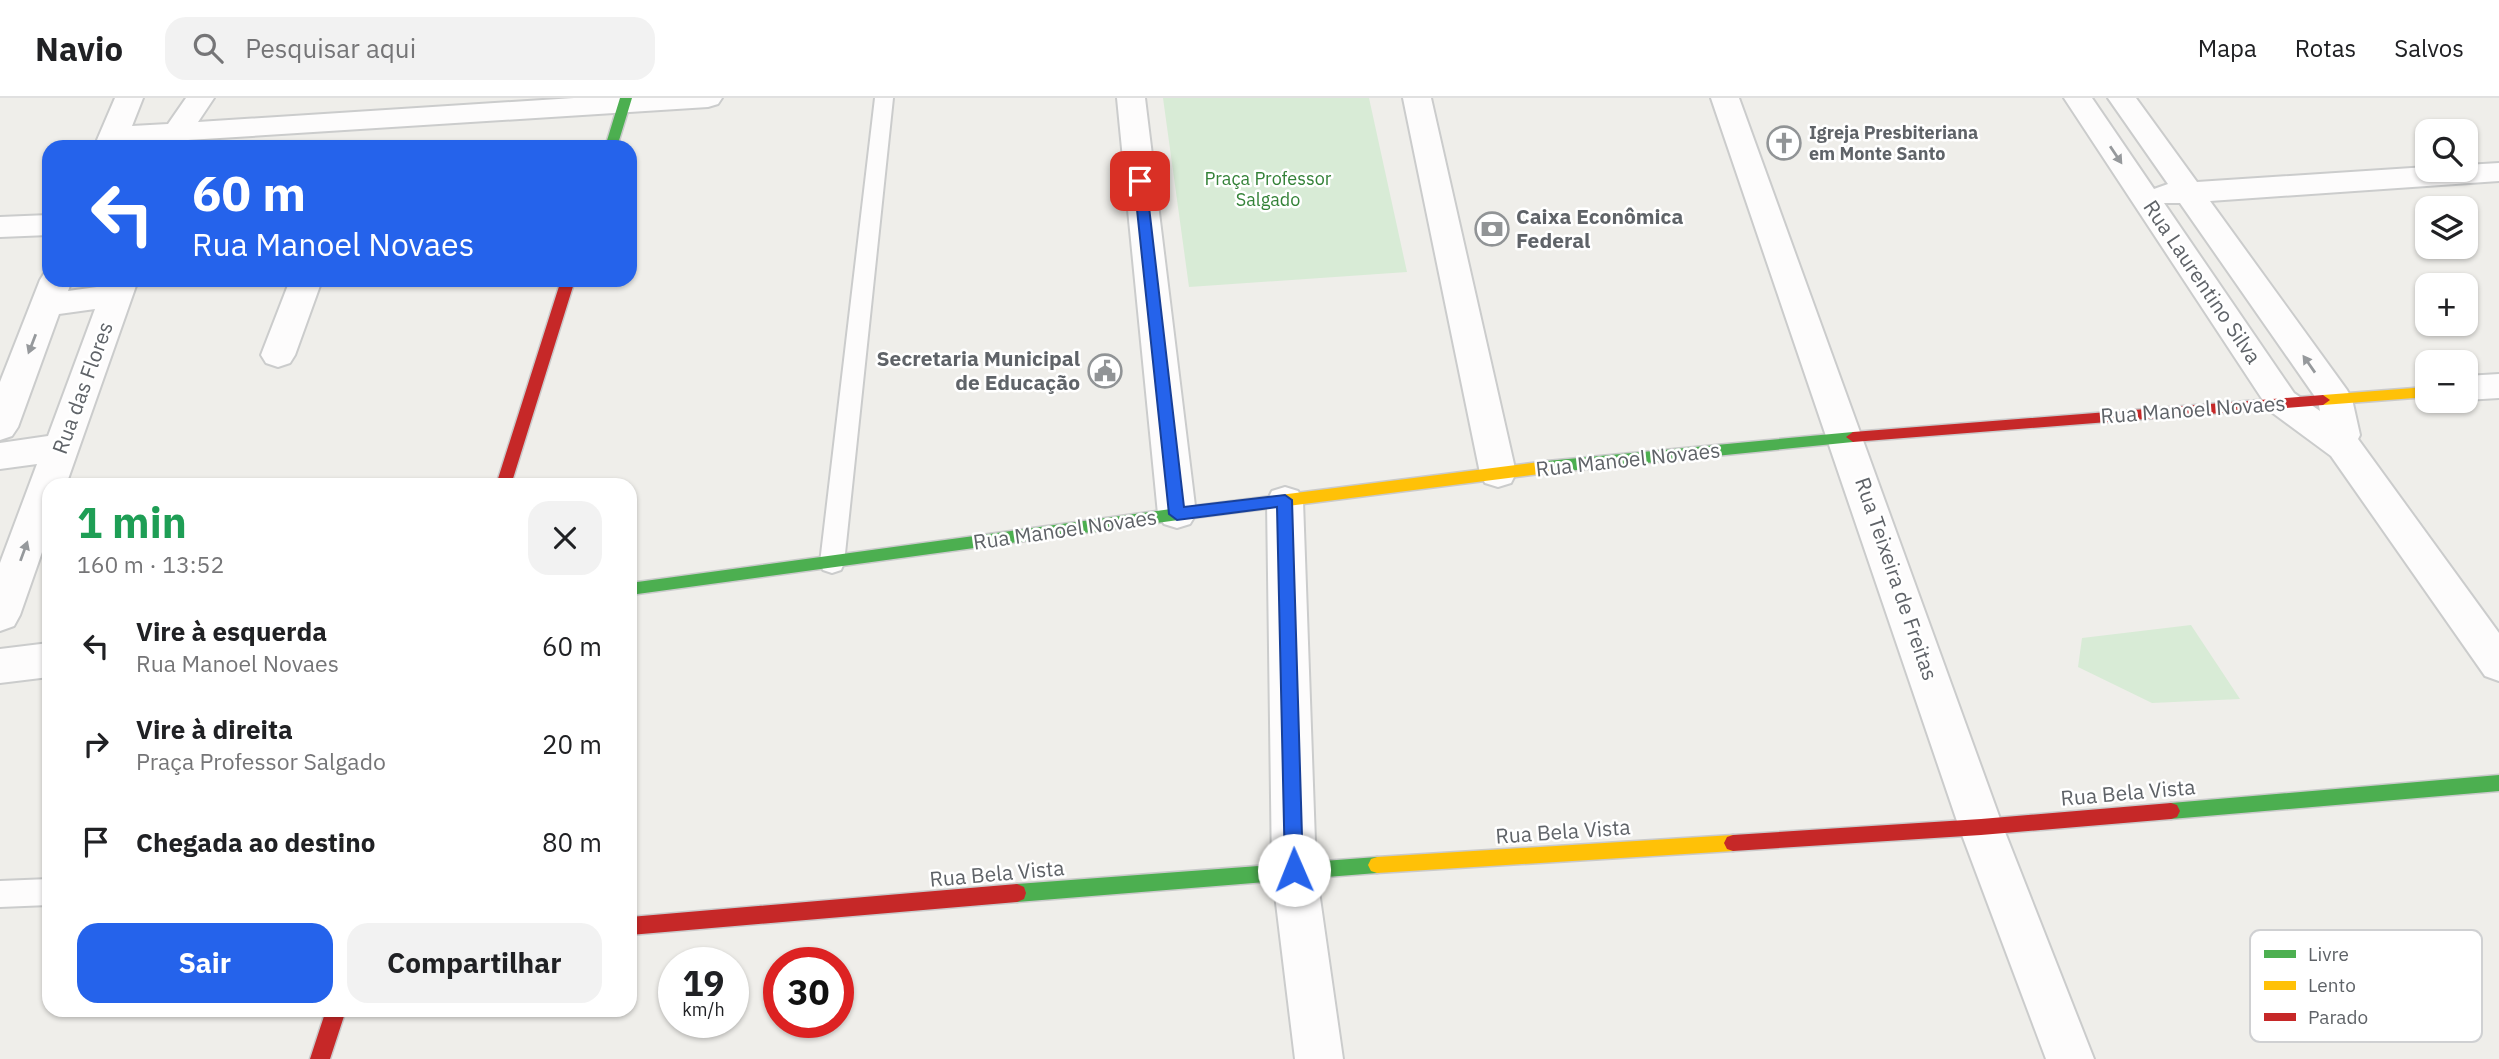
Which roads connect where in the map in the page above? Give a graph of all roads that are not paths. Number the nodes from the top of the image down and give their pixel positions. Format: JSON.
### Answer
{"nodes":[{"id":1,"x":129,"y":98,"type":"edge"},
{"id":2,"x":200,"y":98,"type":"edge"},
{"id":3,"x":708,"y":98,"type":"edge"},
{"id":4,"x":884,"y":98,"type":"edge"},
{"id":5,"x":1131,"y":98,"type":"edge"},
{"id":6,"x":1418,"y":98,"type":"edge"},
{"id":7,"x":1725,"y":98,"type":"edge"},
{"id":8,"x":2078,"y":98,"type":"edge"},
{"id":9,"x":2122,"y":98,"type":"edge"},
{"id":10,"x":625,"y":100,"type":"edge"},
{"id":11,"x":367,"y":120,"type":"junction"},
{"id":12,"x":174,"y":139,"type":"edge"},
{"id":13,"x":112,"y":140,"type":"edge"},
{"id":14,"x":143,"y":140,"type":"edge"},
{"id":15,"x":359,"y":140,"type":"edge"},
{"id":16,"x":613,"y":140,"type":"edge"},
{"id":17,"x":2499,"y":172,"type":"edge"},
{"id":18,"x":2188,"y":192,"type":"junction"},
{"id":19,"x":2143,"y":195,"type":"junction"},
{"id":20,"x":42,"y":225,"type":"edge"},
{"id":21,"x":0,"y":228,"type":"edge"},
{"id":22,"x":303,"y":287,"type":"edge"},
{"id":23,"x":566,"y":287,"type":"edge"},
{"id":24,"x":120,"y":288,"type":"edge"},
{"id":25,"x":52,"y":293,"type":"edge"},
{"id":26,"x":278,"y":355,"type":"dead end"},
{"id":27,"x":2499,"y":386,"type":"edge"},
{"id":28,"x":2478,"y":387,"type":"edge"},
{"id":29,"x":2415,"y":393,"type":"edge"},
{"id":30,"x":2335,"y":400,"type":"junction"},
{"id":31,"x":2282,"y":402,"type":"junction"},
{"id":32,"x":0,"y":428,"type":"edge"},
{"id":33,"x":1846,"y":437,"type":"junction"},
{"id":34,"x":62,"y":447,"type":"junction"},
{"id":35,"x":2344,"y":447,"type":"junction"},
{"id":36,"x":0,"y":456,"type":"edge"},
{"id":37,"x":1498,"y":473,"type":"junction"},
{"id":38,"x":51,"y":478,"type":"edge"},
{"id":39,"x":505,"y":478,"type":"edge"},
{"id":40,"x":1285,"y":500,"type":"junction"},
{"id":41,"x":42,"y":501,"type":"edge"},
{"id":42,"x":1177,"y":514,"type":"junction"},
{"id":43,"x":832,"y":564,"type":"junction"},
{"id":44,"x":637,"y":588,"type":"edge"},
{"id":45,"x":0,"y":615,"type":"edge"},
{"id":46,"x":42,"y":661,"type":"edge"},
{"id":47,"x":2499,"y":664,"type":"edge"},
{"id":48,"x":0,"y":666,"type":"edge"},
{"id":49,"x":2499,"y":783,"type":"edge"},
{"id":50,"x":1981,"y":827,"type":"junction"},
{"id":51,"x":1294,"y":870,"type":"junction"},
{"id":52,"x":42,"y":892,"type":"edge"},
{"id":53,"x":0,"y":894,"type":"edge"},
{"id":54,"x":637,"y":925,"type":"edge"},
{"id":55,"x":334,"y":1017,"type":"edge"},
{"id":56,"x":320,"y":1059,"type":"edge"},
{"id":57,"x":1319,"y":1059,"type":"edge"},
{"id":58,"x":2070,"y":1059,"type":"edge"}],
"edges":[{"from":1,"to":13,"type":"street"},
{"from":2,"to":12,"type":"street"},
{"from":3,"to":10,"type":"street"},
{"from":4,"to":43,"type":"lane"},
{"from":5,"to":42,"type":"street"},
{"from":6,"to":37,"type":"street"},
{"from":7,"to":33,"type":"street","name":"Rua Teixeira de Freitas"},
{"from":8,"to":19,"type":"street","name":"Rua Laurentino Silva","one_way":true},
{"from":9,"to":18,"type":"street","name":"Rua Laurentino Silva"},
{"from":10,"to":11,"type":"street"},
{"from":10,"to":16,"type":"street"},
{"from":11,"to":12,"type":"street"},
{"from":11,"to":15,"type":"street"},
{"from":12,"to":14,"type":"street"},
{"from":17,"to":18,"type":"street"},
{"from":18,"to":19,"type":"street"},
{"from":30,"to":18,"type":"street","name":"Rua Laurentino Silva","one_way":true},
{"from":19,"to":31,"type":"street","name":"Rua Laurentino Silva"},
{"from":20,"to":21,"type":"street"},
{"from":22,"to":26,"type":"street"},
{"from":23,"to":39,"type":"street"},
{"from":24,"to":25,"type":"street"},
{"from":24,"to":34,"type":"street","name":"Rua das Flores"},
{"from":25,"to":32,"type":"street","one_way":true},
{"from":27,"to":28,"type":"street"},
{"from":29,"to":30,"type":"street","name":"Rua Manoel Novaes"},
{"from":30,"to":31,"type":"street","name":"Rua Manoel Novaes"},
{"from":30,"to":35,"type":"street","name":"Rua Laurentino Silva"},
{"from":31,"to":33,"type":"street","name":"Rua Manoel Novaes"},
{"from":31,"to":35,"type":"street","name":"Rua Laurentino Silva"},
{"from":33,"to":37,"type":"street","name":"Rua Manoel Novaes"},
{"from":33,"to":50,"type":"street","name":"Rua Teixeira de Freitas"},
{"from":34,"to":36,"type":"street"},
{"from":38,"to":34,"type":"street","name":"Rua das Flores","one_way":true},
{"from":35,"to":47,"type":"street","name":"Rua Laurentino Silva"},
{"from":37,"to":40,"type":"street","name":"Rua Manoel Novaes"},
{"from":40,"to":42,"type":"street","name":"Rua Manoel Novaes"},
{"from":40,"to":51,"type":"street"},
{"from":45,"to":41,"type":"street","name":"Rua das Flores","one_way":true},
{"from":42,"to":43,"type":"street","name":"Rua Manoel Novaes"},
{"from":43,"to":44,"type":"street","name":"Rua Manoel Novaes"},
{"from":46,"to":48,"type":"street"},
{"from":49,"to":50,"type":"street","name":"Rua Bela Vista"},
{"from":50,"to":51,"type":"street","name":"Rua Bela Vista"},
{"from":50,"to":58,"type":"street","name":"Rua Teixeira de Freitas"},
{"from":51,"to":54,"type":"street","name":"Rua Bela Vista"},
{"from":51,"to":57,"type":"street"},
{"from":52,"to":53,"type":"lane"},
{"from":55,"to":56,"type":"street"}]}
